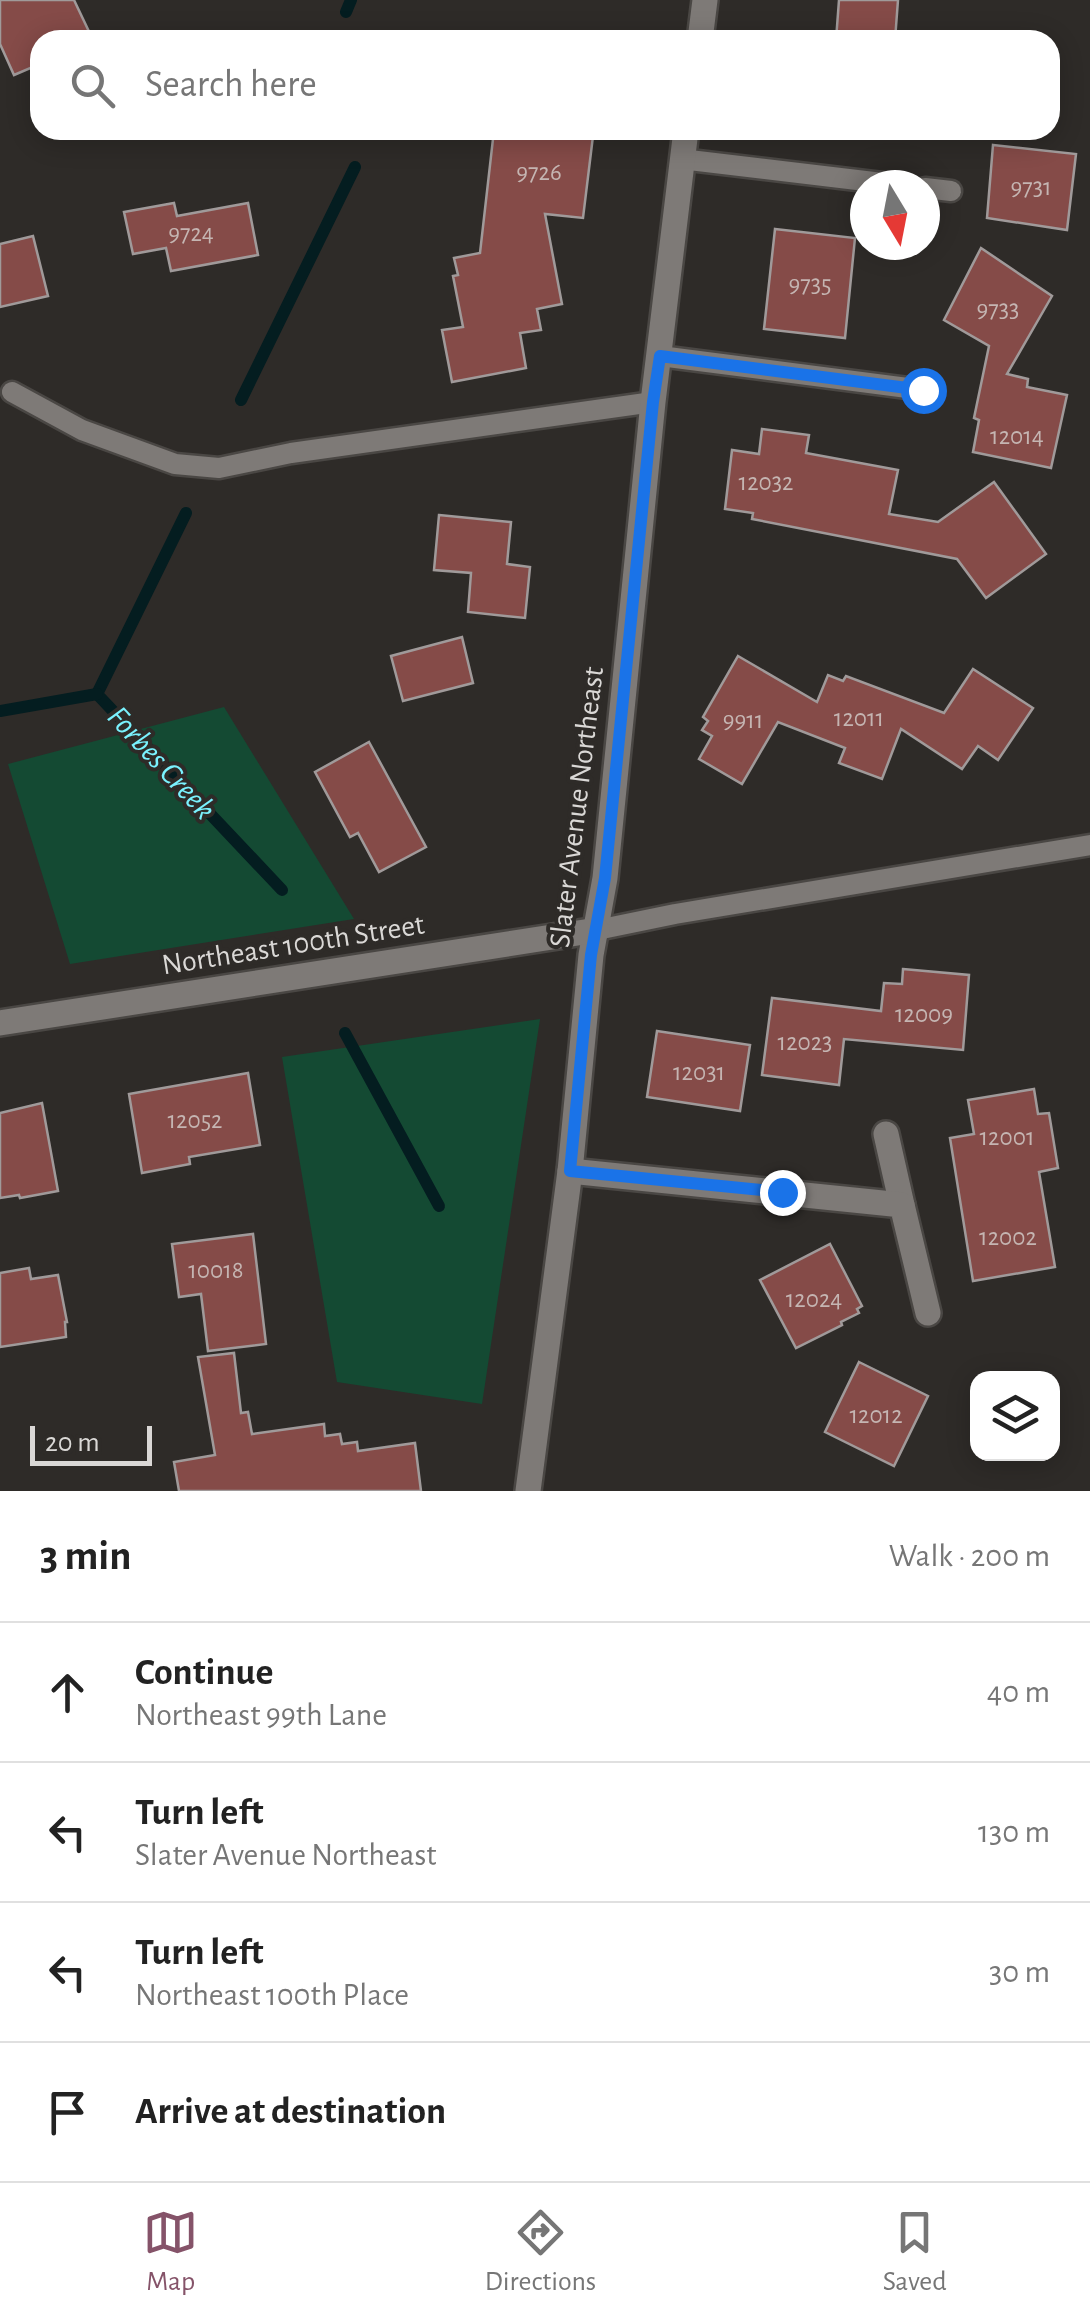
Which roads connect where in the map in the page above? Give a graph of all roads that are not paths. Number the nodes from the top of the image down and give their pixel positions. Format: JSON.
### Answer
{"nodes":[{"id":1,"x":704,"y":0,"type":"edge"},
{"id":2,"x":701,"y":30,"type":"edge"},
{"id":3,"x":684,"y":140,"type":"edge"},
{"id":4,"x":681,"y":159,"type":"junction"},
{"id":5,"x":850,"y":179,"type":"edge"},
{"id":6,"x":940,"y":190,"type":"edge"},
{"id":7,"x":951,"y":191,"type":"dead end"},
{"id":8,"x":660,"y":356,"type":"junction"},
{"id":9,"x":923,"y":390,"type":"dead end"},
{"id":10,"x":12,"y":392,"type":"dead end"},
{"id":11,"x":653,"y":402,"type":"junction"},
{"id":12,"x":1090,"y":845,"type":"edge"},
{"id":13,"x":597,"y":930,"type":"junction"},
{"id":14,"x":0,"y":1023,"type":"edge"},
{"id":15,"x":886,"y":1134,"type":"dead end"},
{"id":16,"x":570,"y":1171,"type":"junction"},
{"id":17,"x":902,"y":1205,"type":"junction"},
{"id":18,"x":928,"y":1312,"type":"dead end"},
{"id":19,"x":528,"y":1491,"type":"edge"}],
"edges":[{"from":1,"to":2,"type":"street"},
{"from":3,"to":4,"type":"street","name":"Slater Avenue Northeast"},
{"from":4,"to":5,"type":"lane"},
{"from":4,"to":8,"type":"street","name":"Slater Avenue Northeast"},
{"from":6,"to":7,"type":"lane"},
{"from":8,"to":9,"type":"lane"},
{"from":8,"to":11,"type":"street","name":"Slater Avenue Northeast"},
{"from":10,"to":11,"type":"lane"},
{"from":11,"to":13,"type":"street","name":"Slater Avenue Northeast"},
{"from":12,"to":13,"type":"lane"},
{"from":13,"to":14,"type":"street","name":"Northeast 100th Street"},
{"from":13,"to":16,"type":"street","name":"Slater Avenue Northeast"},
{"from":15,"to":17,"type":"street"},
{"from":16,"to":17,"type":"street"},
{"from":16,"to":19,"type":"street","name":"Slater Avenue Northeast"},
{"from":17,"to":18,"type":"street"}]}
